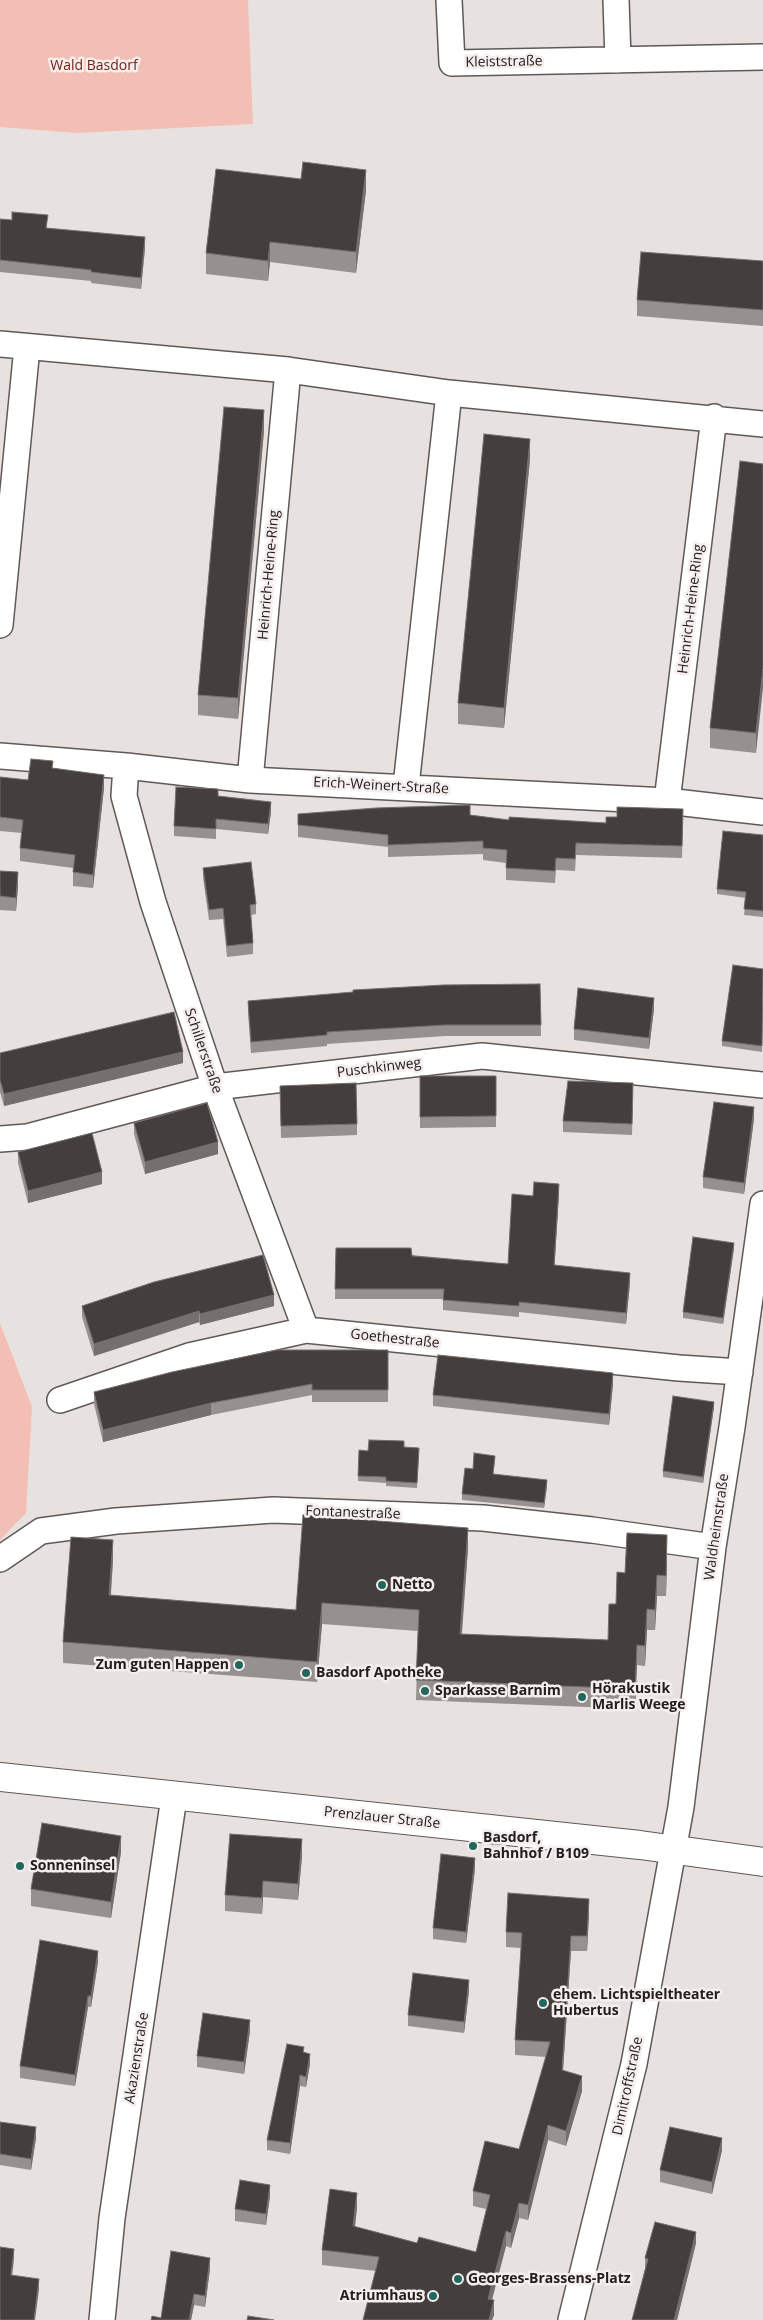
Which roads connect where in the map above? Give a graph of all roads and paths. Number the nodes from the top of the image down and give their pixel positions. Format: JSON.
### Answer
{"nodes":[{"id":1,"x":449,"y":0,"type":"edge"},
{"id":2,"x":616,"y":0,"type":"edge"},
{"id":3,"x":763,"y":58,"type":"edge"},
{"id":4,"x":618,"y":60,"type":"junction"},
{"id":5,"x":0,"y":344,"type":"edge"},
{"id":6,"x":27,"y":347,"type":"junction"},
{"id":7,"x":288,"y":370,"type":"junction"},
{"id":8,"x":449,"y":392,"type":"junction"},
{"id":9,"x":714,"y":417,"type":"junction"},
{"id":10,"x":763,"y":424,"type":"edge"},
{"id":11,"x":0,"y":624,"type":"edge"},
{"id":12,"x":0,"y":756,"type":"edge"},
{"id":13,"x":126,"y":766,"type":"junction"},
{"id":14,"x":250,"y":780,"type":"junction"},
{"id":15,"x":406,"y":786,"type":"junction"},
{"id":16,"x":667,"y":801,"type":"junction"},
{"id":17,"x":763,"y":812,"type":"edge"},
{"id":18,"x":763,"y":1085,"type":"edge"},
{"id":19,"x":215,"y":1087,"type":"junction"},
{"id":20,"x":0,"y":1139,"type":"edge"},
{"id":21,"x":763,"y":1204,"type":"edge"},
{"id":22,"x":306,"y":1330,"type":"junction"},
{"id":23,"x":740,"y":1372,"type":"junction"},
{"id":24,"x":60,"y":1400,"type":"dead end"},
{"id":25,"x":713,"y":1547,"type":"junction"},
{"id":26,"x":0,"y":1559,"type":"edge"},
{"id":27,"x":0,"y":1777,"type":"edge"},
{"id":28,"x":174,"y":1797,"type":"junction"},
{"id":29,"x":674,"y":1850,"type":"junction"},
{"id":30,"x":763,"y":1862,"type":"edge"},
{"id":31,"x":102,"y":2320,"type":"edge"},
{"id":32,"x":571,"y":2320,"type":"edge"}],
"edges":[{"from":1,"to":4,"type":"street","name":"Kleiststraße"},
{"from":2,"to":4,"type":"street"},
{"from":3,"to":4,"type":"street","name":"Kleiststraße"},
{"from":5,"to":6,"type":"street"},
{"from":6,"to":7,"type":"street"},
{"from":6,"to":11,"type":"street"},
{"from":7,"to":8,"type":"street"},
{"from":7,"to":14,"type":"street","name":"Heinrich-Heine-Ring"},
{"from":8,"to":9,"type":"street"},
{"from":8,"to":15,"type":"street"},
{"from":9,"to":10,"type":"street"},
{"from":9,"to":16,"type":"street","name":"Heinrich-Heine-Ring"},
{"from":12,"to":13,"type":"street","name":"Erich-Weinert-Straße"},
{"from":13,"to":14,"type":"street","name":"Erich-Weinert-Straße"},
{"from":13,"to":19,"type":"street","name":"Schillerstraße"},
{"from":14,"to":15,"type":"street","name":"Erich-Weinert-Straße"},
{"from":15,"to":16,"type":"street","name":"Erich-Weinert-Straße"},
{"from":16,"to":17,"type":"street","name":"Erich-Weinert-Straße"},
{"from":18,"to":19,"type":"street","name":"Puschkinweg"},
{"from":19,"to":20,"type":"street","name":"Puschkinweg"},
{"from":19,"to":22,"type":"street","name":"Schillerstraße"},
{"from":21,"to":23,"type":"street","name":"Waldheimstraße"},
{"from":22,"to":23,"type":"street","name":"Goethestraße"},
{"from":22,"to":24,"type":"street","name":"Goethestraße"},
{"from":23,"to":25,"type":"street","name":"Waldheimstraße"},
{"from":25,"to":26,"type":"street","name":"Fontanestraße"},
{"from":25,"to":29,"type":"street","name":"Waldheimstraße"},
{"from":27,"to":28,"type":"main road","name":"Prenzlauer Straße"},
{"from":28,"to":29,"type":"main road","name":"Prenzlauer Straße"},
{"from":28,"to":31,"type":"street","name":"Akazienstraße"},
{"from":29,"to":30,"type":"main road","name":"Prenzlauer Straße"},
{"from":29,"to":32,"type":"street","name":"Dimitroffstraße"}]}
